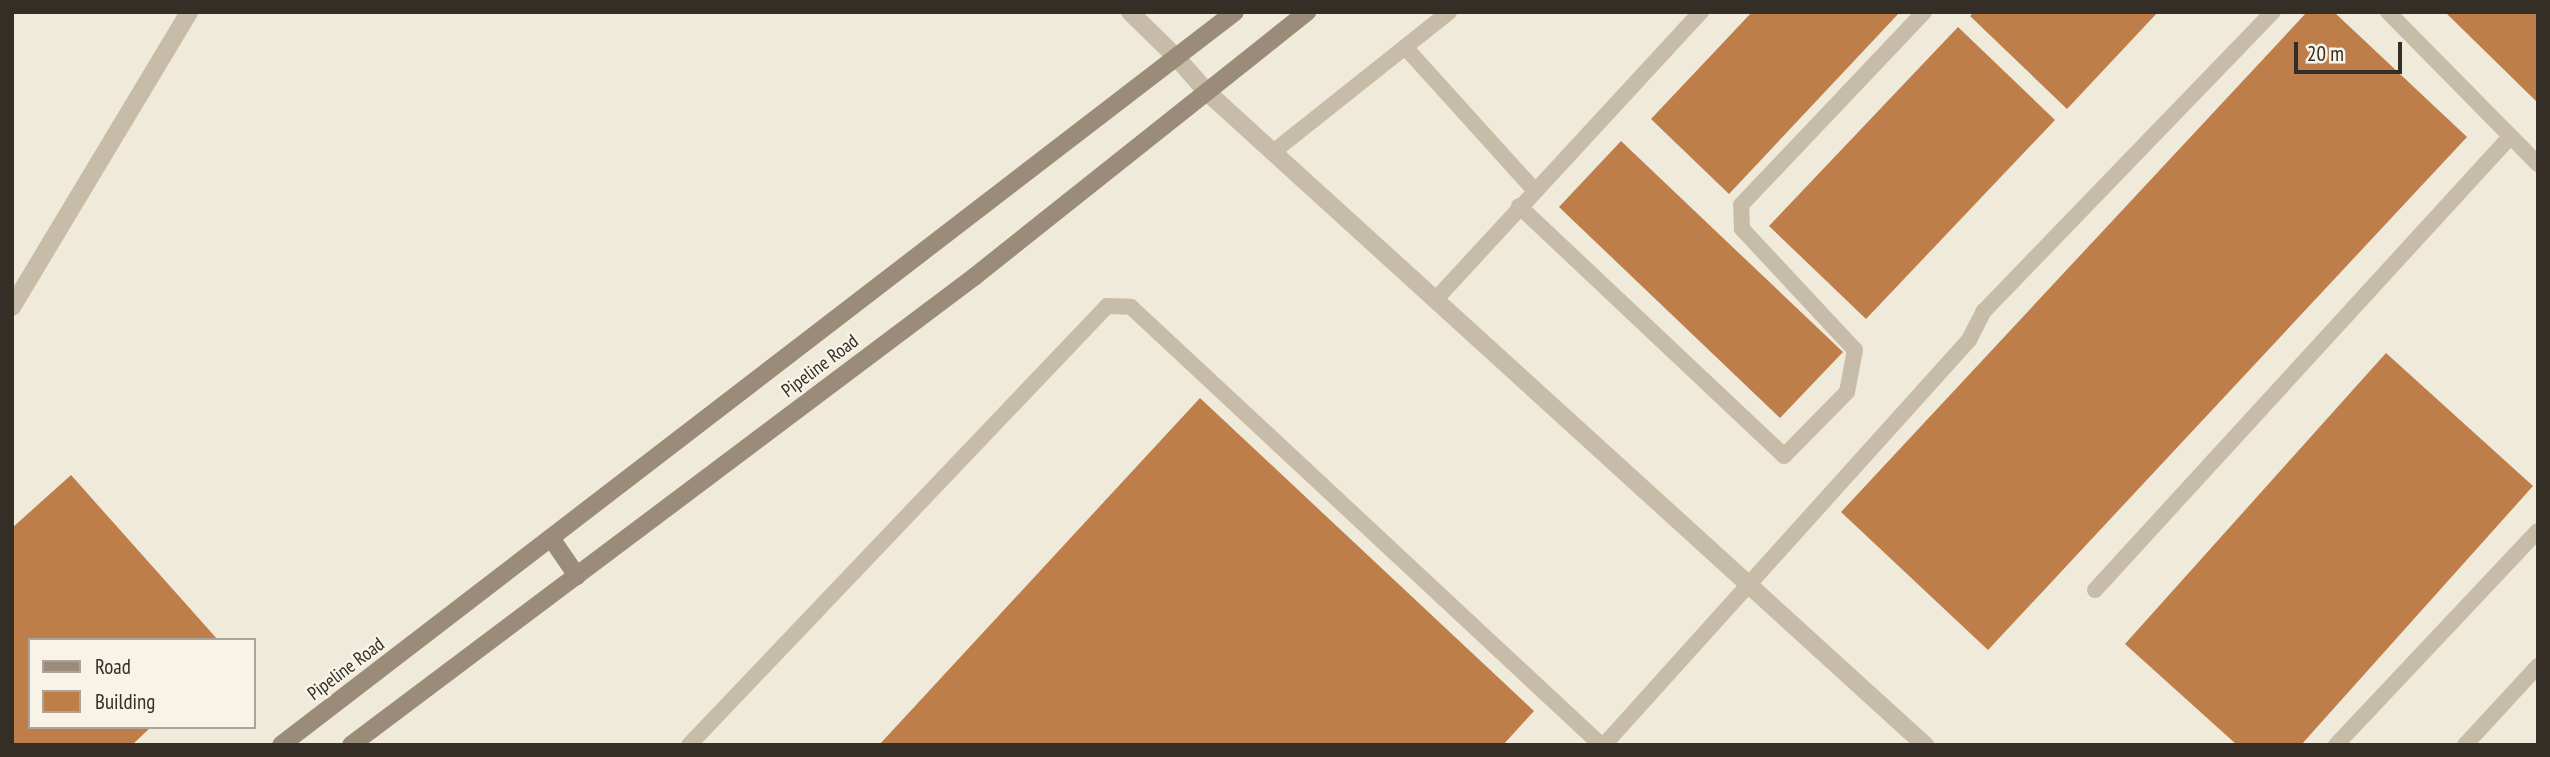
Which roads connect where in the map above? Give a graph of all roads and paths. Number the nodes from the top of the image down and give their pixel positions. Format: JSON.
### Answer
{"nodes":[{"id":1,"x":189,"y":12,"type":"edge"},
{"id":2,"x":1130,"y":12,"type":"edge"},
{"id":3,"x":1235,"y":12,"type":"edge"},
{"id":4,"x":1307,"y":12,"type":"edge"},
{"id":5,"x":1449,"y":12,"type":"edge"},
{"id":6,"x":1701,"y":12,"type":"edge"},
{"id":7,"x":1924,"y":12,"type":"edge"},
{"id":8,"x":2273,"y":12,"type":"edge"},
{"id":9,"x":2388,"y":12,"type":"edge"},
{"id":10,"x":1405,"y":47,"type":"junction"},
{"id":11,"x":1177,"y":58,"type":"junction"},
{"id":12,"x":1207,"y":92,"type":"junction"},
{"id":13,"x":2511,"y":136,"type":"junction"},
{"id":14,"x":1273,"y":152,"type":"junction"},
{"id":15,"x":2538,"y":164,"type":"edge"},
{"id":16,"x":1534,"y":190,"type":"junction"},
{"id":17,"x":1519,"y":206,"type":"junction"},
{"id":18,"x":1436,"y":299,"type":"junction"},
{"id":19,"x":12,"y":307,"type":"edge"},
{"id":20,"x":2538,"y":531,"type":"edge"},
{"id":21,"x":551,"y":538,"type":"junction"},
{"id":22,"x":576,"y":576,"type":"junction"},
{"id":23,"x":1747,"y":581,"type":"junction"},
{"id":24,"x":2095,"y":590,"type":"dead end"},
{"id":25,"x":2538,"y":666,"type":"edge"},
{"id":26,"x":281,"y":745,"type":"edge"},
{"id":27,"x":351,"y":745,"type":"edge"},
{"id":28,"x":689,"y":745,"type":"edge"},
{"id":29,"x":1603,"y":745,"type":"edge"},
{"id":30,"x":1925,"y":745,"type":"edge"},
{"id":31,"x":2336,"y":745,"type":"edge"},
{"id":32,"x":2465,"y":745,"type":"edge"}],
"edges":[{"from":1,"to":19,"type":"street"},
{"from":2,"to":11,"type":"street"},
{"from":3,"to":11,"type":"main road","name":"Pipeline Road"},
{"from":4,"to":12,"type":"main road","name":"Pipeline Road"},
{"from":5,"to":10,"type":"lane"},
{"from":6,"to":16,"type":"lane"},
{"from":7,"to":17,"type":"lane"},
{"from":8,"to":23,"type":"lane"},
{"from":9,"to":13,"type":"lane"},
{"from":10,"to":14,"type":"lane"},
{"from":10,"to":16,"type":"lane"},
{"from":11,"to":12,"type":"street"},
{"from":11,"to":21,"type":"main road","name":"Pipeline Road"},
{"from":12,"to":14,"type":"street"},
{"from":12,"to":22,"type":"main road","name":"Pipeline Road"},
{"from":13,"to":15,"type":"lane"},
{"from":13,"to":24,"type":"lane"},
{"from":14,"to":18,"type":"street"},
{"from":16,"to":17,"type":"lane"},
{"from":17,"to":18,"type":"lane"},
{"from":18,"to":23,"type":"street"},
{"from":20,"to":31,"type":"lane"},
{"from":21,"to":22,"type":"main road"},
{"from":21,"to":26,"type":"main road","name":"Pipeline Road"},
{"from":22,"to":27,"type":"main road","name":"Pipeline Road"},
{"from":23,"to":29,"type":"lane"},
{"from":23,"to":30,"type":"street"},
{"from":25,"to":32,"type":"lane"},
{"from":28,"to":29,"type":"lane"}]}
